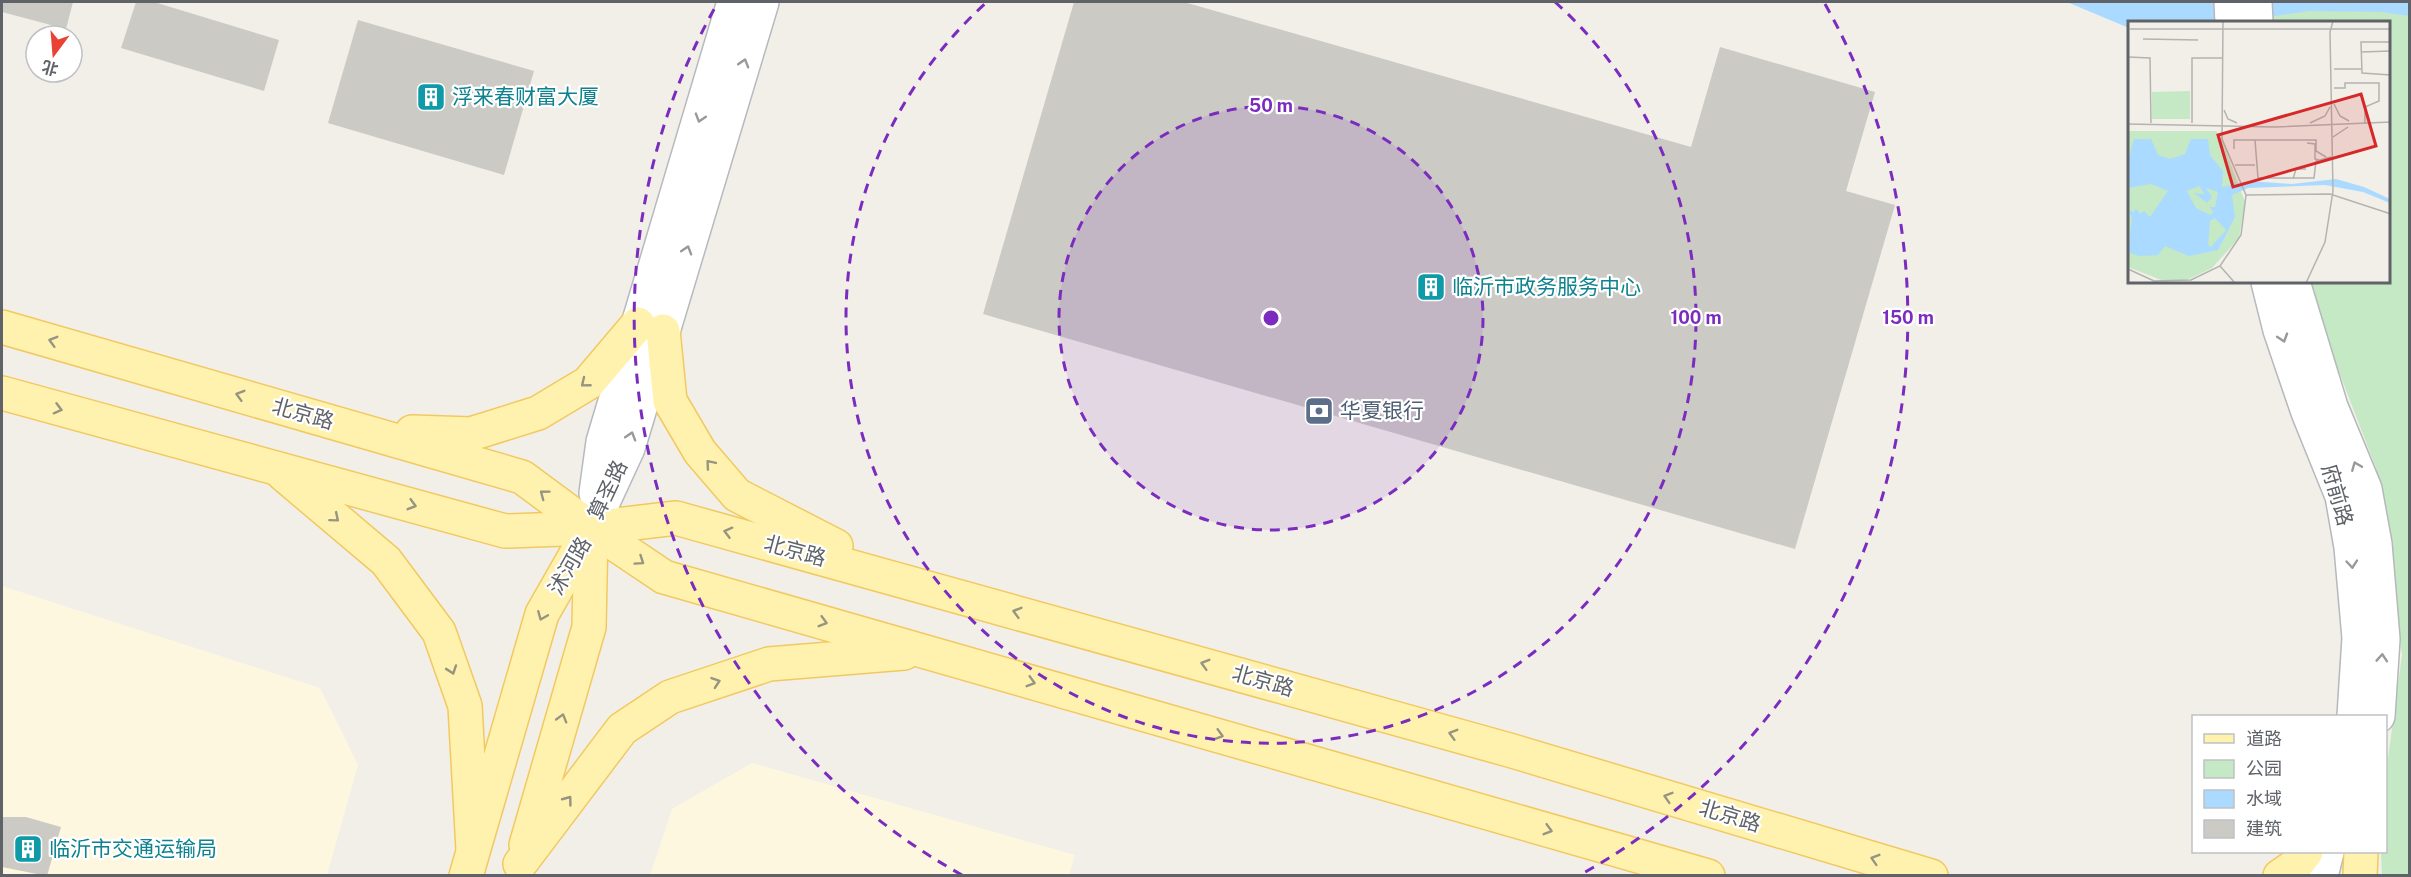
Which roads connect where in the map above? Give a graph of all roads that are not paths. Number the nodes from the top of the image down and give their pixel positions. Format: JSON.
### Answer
{"nodes":[{"id":1,"x":734,"y":2,"type":"edge"},
{"id":2,"x":762,"y":2,"type":"edge"},
{"id":3,"x":2231,"y":2,"type":"edge"},
{"id":4,"x":2255,"y":2,"type":"edge"},
{"id":5,"x":2232,"y":21,"type":"edge"},
{"id":6,"x":2256,"y":21,"type":"edge"},
{"id":7,"x":2268,"y":284,"type":"edge"},
{"id":8,"x":2293,"y":284,"type":"edge"},
{"id":9,"x":2,"y":327,"type":"edge"},
{"id":10,"x":651,"y":327,"type":"junction"},
{"id":11,"x":2,"y":393,"type":"edge"},
{"id":12,"x":363,"y":431,"type":"junction"},
{"id":13,"x":275,"y":467,"type":"junction"},
{"id":14,"x":591,"y":528,"type":"junction"},
{"id":15,"x":922,"y":586,"type":"junction"},
{"id":16,"x":926,"y":652,"type":"junction"},
{"id":17,"x":2354,"y":715,"type":"edge"},
{"id":18,"x":2378,"y":715,"type":"edge"},
{"id":19,"x":2305,"y":853,"type":"edge"},
{"id":20,"x":2327,"y":853,"type":"edge"},
{"id":21,"x":2352,"y":853,"type":"edge"},
{"id":22,"x":2361,"y":853,"type":"edge"},
{"id":23,"x":470,"y":863,"type":"edge"},
{"id":24,"x":519,"y":870,"type":"edge"},
{"id":25,"x":1708,"y":876,"type":"edge"},
{"id":26,"x":1931,"y":876,"type":"edge"},
{"id":27,"x":2280,"y":876,"type":"edge"},
{"id":28,"x":2321,"y":876,"type":"edge"},
{"id":29,"x":2346,"y":876,"type":"edge"},
{"id":30,"x":2360,"y":876,"type":"edge"}],
"edges":[{"from":1,"to":10,"type":"street","name":"算圣路","one_way":true},
{"from":10,"to":2,"type":"street","name":"算圣路","one_way":true},
{"from":3,"to":5,"type":"street"},
{"from":4,"to":6,"type":"street"},
{"from":7,"to":17,"type":"street","name":"府前路","one_way":true},
{"from":18,"to":8,"type":"street","name":"府前路","one_way":true},
{"from":12,"to":9,"type":"main road","name":"北京路","one_way":true},
{"from":10,"to":12,"type":"main road","one_way":true},
{"from":10,"to":14,"type":"street","name":"算圣路"},
{"from":15,"to":10,"type":"main road","one_way":true},
{"from":11,"to":13,"type":"main road","name":"北京路","one_way":true},
{"from":14,"to":12,"type":"main road","name":"北京路","one_way":true},
{"from":13,"to":14,"type":"main road","name":"北京路","one_way":true},
{"from":13,"to":23,"type":"main road","one_way":true},
{"from":15,"to":14,"type":"main road","name":"北京路","one_way":true},
{"from":14,"to":16,"type":"main road","name":"北京路","one_way":true},
{"from":14,"to":23,"type":"main road","name":"沭河路","one_way":true},
{"from":24,"to":14,"type":"main road","name":"沭河路","one_way":true},
{"from":26,"to":15,"type":"main road","name":"北京路","one_way":true},
{"from":24,"to":16,"type":"main road","one_way":true},
{"from":16,"to":25,"type":"main road","name":"北京路","one_way":true},
{"from":19,"to":27,"type":"main road"},
{"from":20,"to":28,"type":"street"},
{"from":21,"to":29,"type":"street"},
{"from":22,"to":30,"type":"main road"}]}
